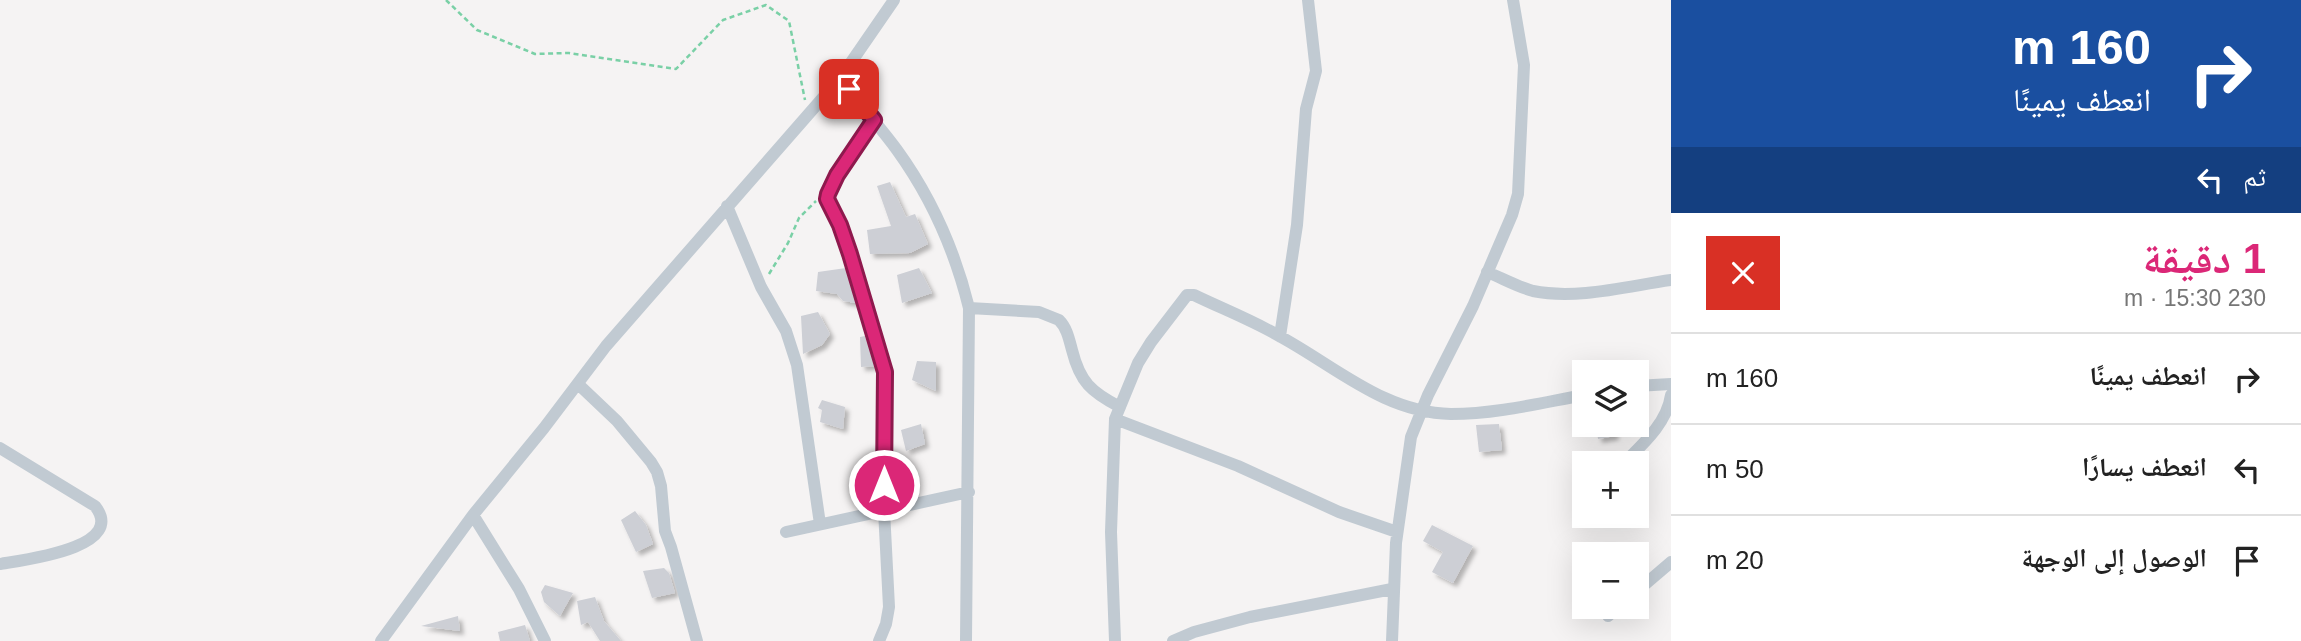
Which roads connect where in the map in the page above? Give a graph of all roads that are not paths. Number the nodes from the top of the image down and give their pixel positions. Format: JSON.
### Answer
{"nodes":[{"id":1,"x":894,"y":0,"type":"edge"},
{"id":2,"x":1308,"y":0,"type":"edge"},
{"id":3,"x":1513,"y":0,"type":"edge"},
{"id":4,"x":841,"y":77,"type":"junction"},
{"id":5,"x":874,"y":120,"type":"junction"},
{"id":6,"x":727,"y":205,"type":"junction"},
{"id":7,"x":1488,"y":272,"type":"junction"},
{"id":8,"x":1671,"y":280,"type":"edge"},
{"id":9,"x":969,"y":308,"type":"junction"},
{"id":10,"x":1280,"y":336,"type":"junction"},
{"id":11,"x":578,"y":384,"type":"junction"},
{"id":12,"x":1671,"y":384,"type":"edge"},
{"id":13,"x":1649,"y":385,"type":"edge"},
{"id":14,"x":1671,"y":395,"type":"edge"},
{"id":15,"x":1572,"y":397,"type":"edge"},
{"id":16,"x":1422,"y":410,"type":"junction"},
{"id":17,"x":1118,"y":413,"type":"junction"},
{"id":18,"x":0,"y":448,"type":"edge"},
{"id":19,"x":1636,"y":451,"type":"edge"},
{"id":20,"x":969,"y":492,"type":"junction"},
{"id":21,"x":884,"y":510,"type":"junction"},
{"id":22,"x":473,"y":515,"type":"junction"},
{"id":23,"x":820,"y":524,"type":"junction"},
{"id":24,"x":786,"y":532,"type":"dead end"},
{"id":25,"x":1397,"y":532,"type":"junction"},
{"id":26,"x":1671,"y":562,"type":"edge"},
{"id":27,"x":0,"y":564,"type":"edge"},
{"id":28,"x":1649,"y":581,"type":"edge"},
{"id":29,"x":1392,"y":589,"type":"junction"},
{"id":30,"x":1195,"y":637,"type":"edge"},
{"id":31,"x":381,"y":641,"type":"edge"},
{"id":32,"x":545,"y":641,"type":"edge"},
{"id":33,"x":697,"y":641,"type":"edge"},
{"id":34,"x":879,"y":641,"type":"edge"},
{"id":35,"x":966,"y":641,"type":"edge"},
{"id":36,"x":1115,"y":641,"type":"edge"},
{"id":37,"x":1173,"y":641,"type":"edge"},
{"id":38,"x":1392,"y":641,"type":"edge"}],
"edges":[{"from":1,"to":4,"type":"street"},
{"from":2,"to":10,"type":"street"},
{"from":3,"to":7,"type":"street"},
{"from":4,"to":5,"type":"street"},
{"from":4,"to":6,"type":"street"},
{"from":5,"to":9,"type":"street"},
{"from":5,"to":21,"type":"street"},
{"from":6,"to":11,"type":"street"},
{"from":6,"to":23,"type":"street"},
{"from":7,"to":8,"type":"street"},
{"from":7,"to":16,"type":"street"},
{"from":9,"to":17,"type":"street"},
{"from":9,"to":20,"type":"street"},
{"from":10,"to":16,"type":"street"},
{"from":10,"to":17,"type":"street"},
{"from":11,"to":22,"type":"street"},
{"from":11,"to":33,"type":"street"},
{"from":12,"to":13,"type":"street"},
{"from":14,"to":19,"type":"street"},
{"from":15,"to":16,"type":"street"},
{"from":16,"to":25,"type":"street"},
{"from":17,"to":25,"type":"street"},
{"from":17,"to":36,"type":"street"},
{"from":18,"to":27,"type":"street"},
{"from":20,"to":21,"type":"street"},
{"from":20,"to":35,"type":"street"},
{"from":21,"to":23,"type":"street"},
{"from":21,"to":34,"type":"street"},
{"from":22,"to":31,"type":"street"},
{"from":22,"to":32,"type":"street"},
{"from":23,"to":24,"type":"street"},
{"from":25,"to":29,"type":"street"},
{"from":26,"to":28,"type":"street"},
{"from":29,"to":30,"type":"street"},
{"from":29,"to":38,"type":"street"},
{"from":30,"to":37,"type":"street"}]}
